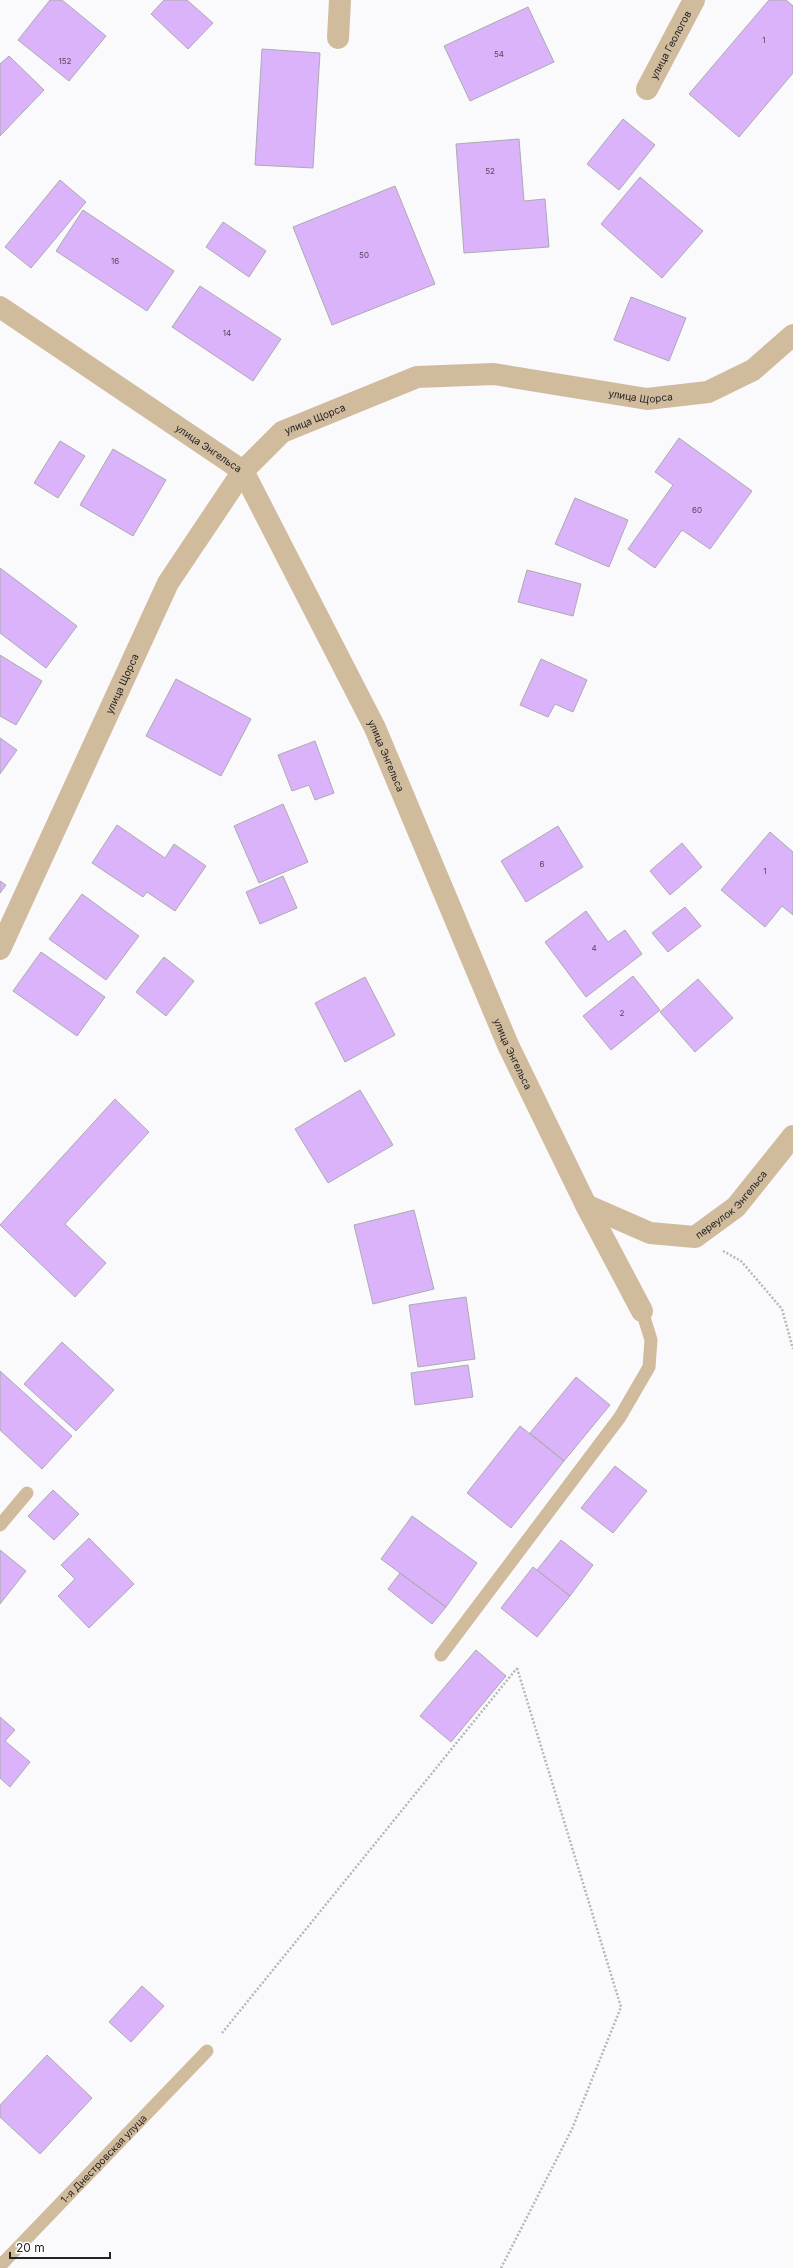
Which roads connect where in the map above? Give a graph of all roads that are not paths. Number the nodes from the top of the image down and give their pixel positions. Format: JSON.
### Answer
{"nodes":[{"id":1,"x":340,"y":0,"type":"edge"},
{"id":2,"x":694,"y":0,"type":"edge"},
{"id":3,"x":338,"y":38,"type":"dead end"},
{"id":4,"x":647,"y":89,"type":"dead end"},
{"id":5,"x":0,"y":307,"type":"edge"},
{"id":6,"x":793,"y":335,"type":"edge"},
{"id":7,"x":243,"y":471,"type":"junction"},
{"id":8,"x":0,"y":949,"type":"edge"},
{"id":9,"x":793,"y":1136,"type":"edge"},
{"id":10,"x":586,"y":1205,"type":"junction"},
{"id":11,"x":642,"y":1311,"type":"joint"},
{"id":12,"x":27,"y":1493,"type":"dead end"},
{"id":13,"x":0,"y":1525,"type":"edge"},
{"id":14,"x":441,"y":1655,"type":"dead end"},
{"id":15,"x":207,"y":2051,"type":"road end"},
{"id":16,"x":0,"y":2266,"type":"edge"}],
"edges":[{"from":1,"to":3,"type":"street"},
{"from":2,"to":4,"type":"street","name":"улица Геологов"},
{"from":5,"to":7,"type":"street","name":"улица Энгельса"},
{"from":6,"to":7,"type":"street","name":"улица Щорса"},
{"from":7,"to":8,"type":"street","name":"улица Щорса"},
{"from":7,"to":10,"type":"street","name":"улица Энгельса"},
{"from":9,"to":10,"type":"street","name":"переулок Энгельса"},
{"from":10,"to":11,"type":"street","name":"улица Энгельса"},
{"from":11,"to":14,"type":"lane"},
{"from":12,"to":13,"type":"lane"},
{"from":15,"to":16,"type":"lane","name":"1-я Днестровская улуца"}]}
